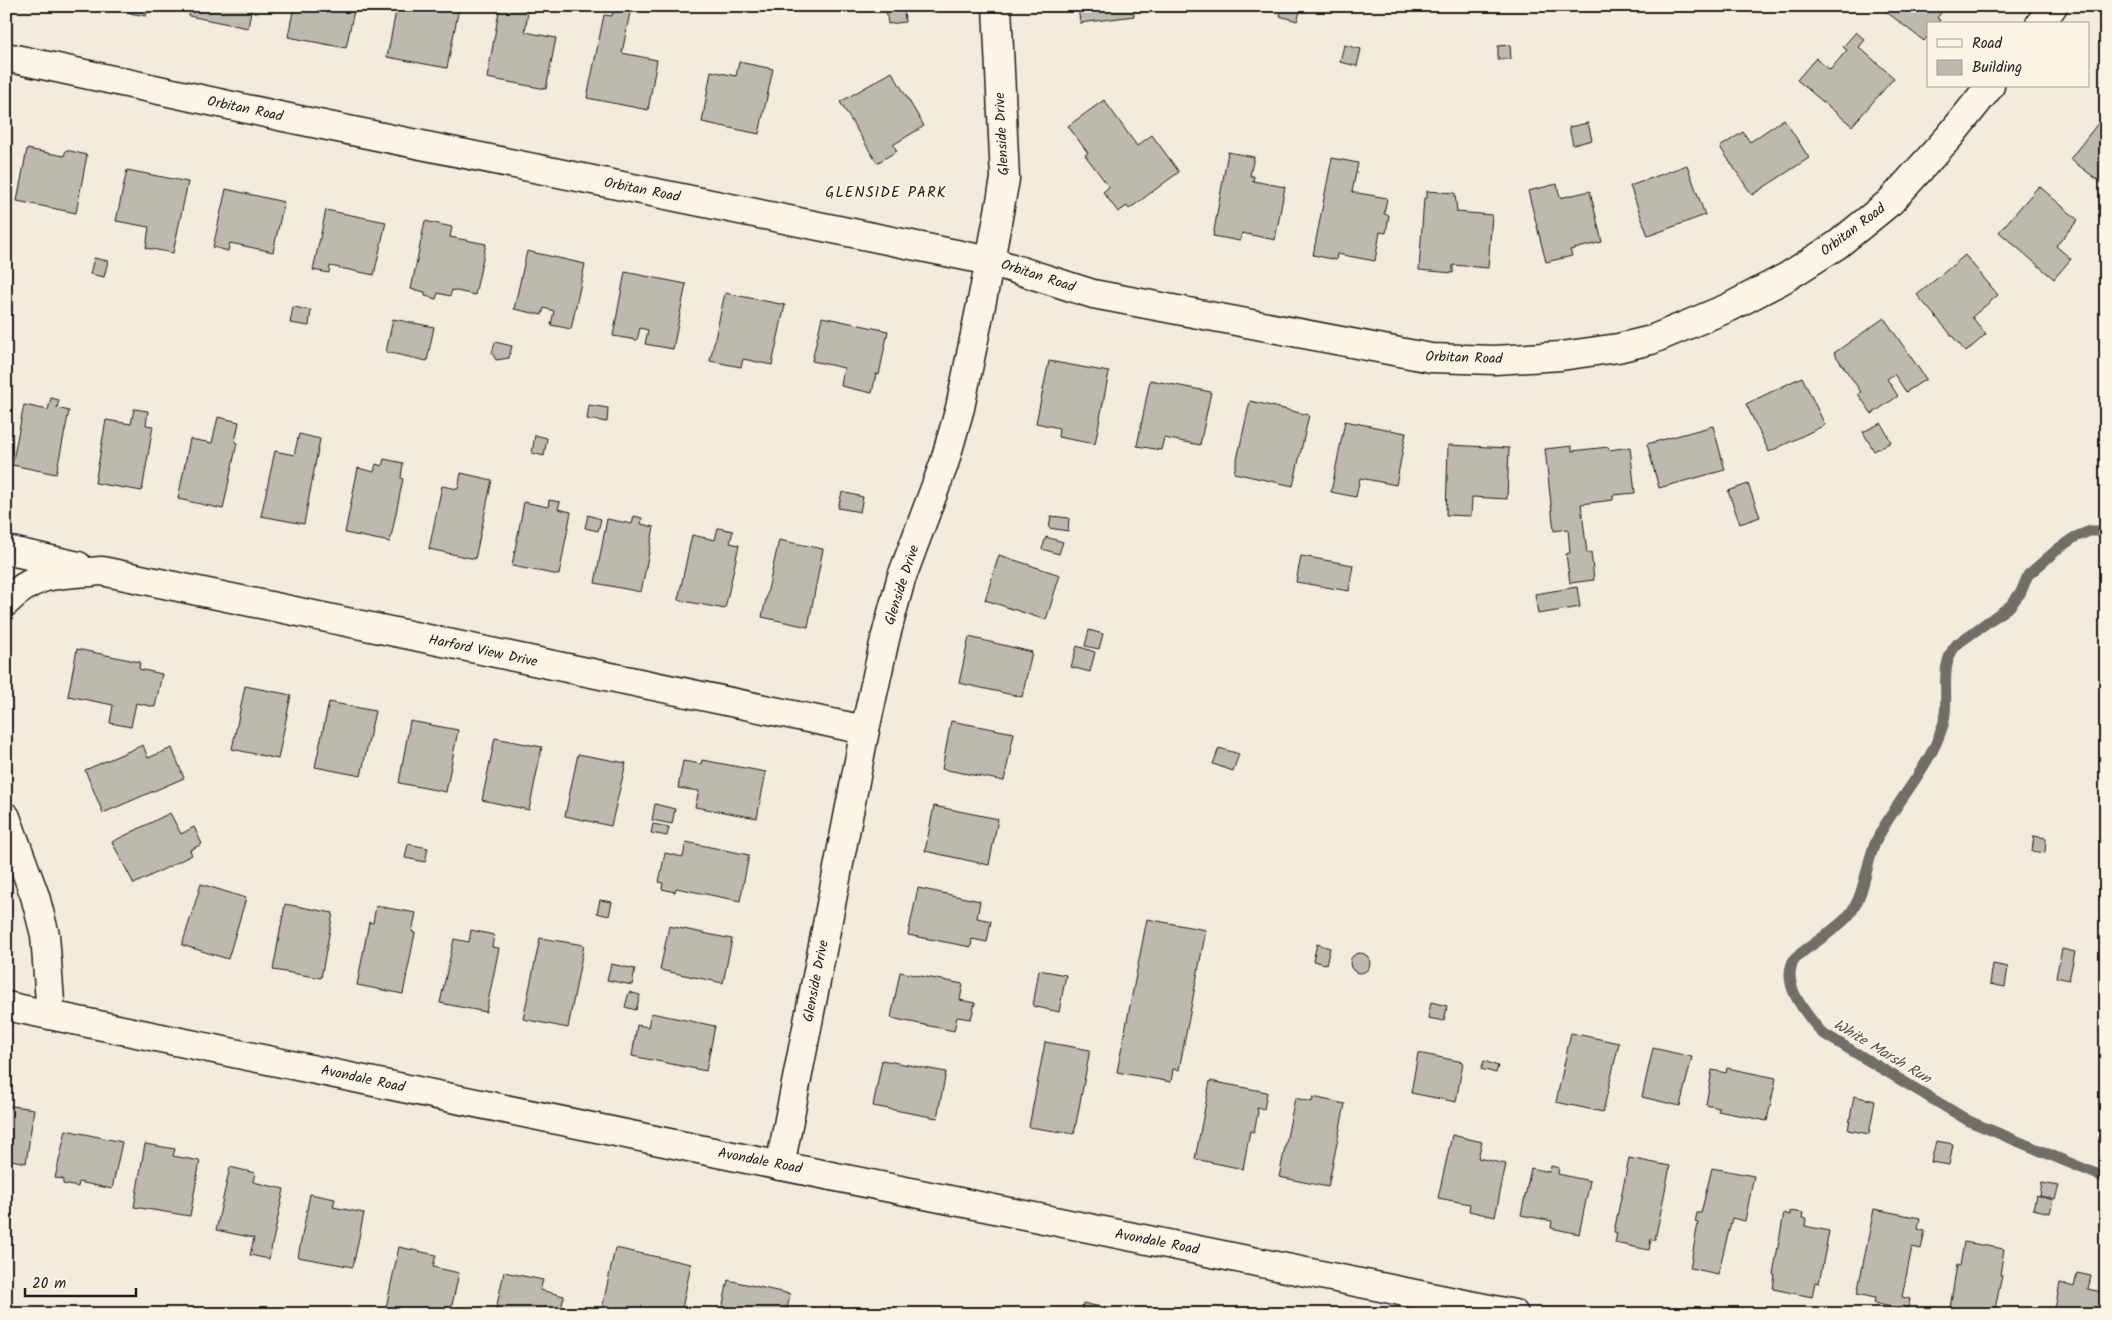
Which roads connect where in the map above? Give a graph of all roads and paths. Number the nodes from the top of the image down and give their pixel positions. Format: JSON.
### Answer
{"nodes":[{"id":1,"x":997,"y":6,"type":"edge"},
{"id":2,"x":2054,"y":6,"type":"edge"},
{"id":3,"x":2042,"y":22,"type":"edge"},
{"id":4,"x":6,"y":57,"type":"edge"},
{"id":5,"x":1988,"y":88,"type":"edge"},
{"id":6,"x":990,"y":261,"type":"junction"},
{"id":7,"x":6,"y":550,"type":"edge"},
{"id":8,"x":102,"y":571,"type":"junction"},
{"id":9,"x":6,"y":602,"type":"edge"},
{"id":10,"x":865,"y":730,"type":"junction"},
{"id":11,"x":6,"y":817,"type":"edge"},
{"id":12,"x":6,"y":1006,"type":"edge"},
{"id":13,"x":51,"y":1015,"type":"junction"},
{"id":14,"x":780,"y":1166,"type":"junction"},
{"id":15,"x":1514,"y":1314,"type":"edge"}],
"edges":[{"from":1,"to":6,"type":"street","name":"Glenside Drive"},
{"from":2,"to":3,"type":"street"},
{"from":4,"to":6,"type":"street","name":"Orbitan Road"},
{"from":5,"to":6,"type":"street","name":"Orbitan Road"},
{"from":6,"to":10,"type":"street","name":"Glenside Drive"},
{"from":7,"to":8,"type":"street","name":"Harford View Drive"},
{"from":8,"to":9,"type":"street","name":"Harford View Drive"},
{"from":8,"to":10,"type":"street","name":"Harford View Drive"},
{"from":10,"to":14,"type":"street","name":"Glenside Drive"},
{"from":11,"to":13,"type":"street"},
{"from":12,"to":13,"type":"street","name":"Avondale Road"},
{"from":13,"to":14,"type":"street","name":"Avondale Road"},
{"from":14,"to":15,"type":"street","name":"Avondale Road"}]}
